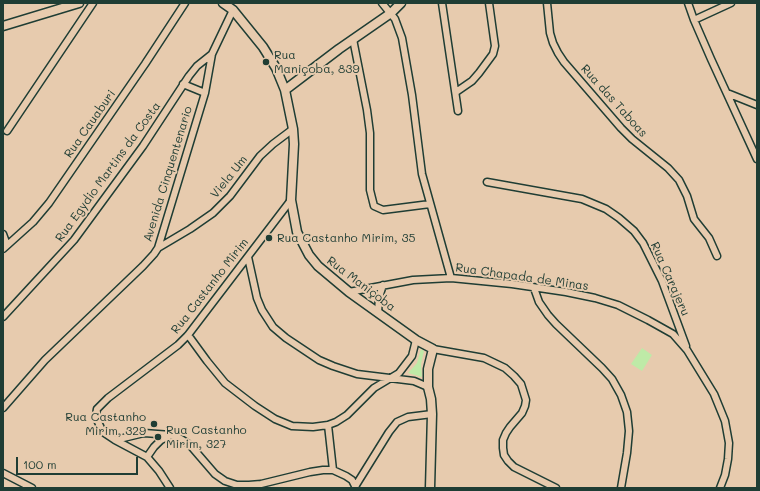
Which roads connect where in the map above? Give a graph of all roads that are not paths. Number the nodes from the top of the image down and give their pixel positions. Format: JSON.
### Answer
{"nodes":[{"id":1,"x":79,"y":3,"type":"edge"},
{"id":2,"x":93,"y":3,"type":"edge"},
{"id":3,"x":185,"y":3,"type":"edge"},
{"id":4,"x":223,"y":3,"type":"edge"},
{"id":5,"x":382,"y":3,"type":"edge"},
{"id":6,"x":401,"y":3,"type":"edge"},
{"id":7,"x":442,"y":3,"type":"edge"},
{"id":8,"x":489,"y":3,"type":"edge"},
{"id":9,"x":547,"y":3,"type":"edge"},
{"id":10,"x":688,"y":3,"type":"edge"},
{"id":11,"x":731,"y":3,"type":"edge"},
{"id":12,"x":233,"y":10,"type":"junction"},
{"id":13,"x":390,"y":13,"type":"junction"},
{"id":14,"x":694,"y":20,"type":"junction"},
{"id":15,"x":3,"y":26,"type":"edge"},
{"id":16,"x":353,"y":39,"type":"junction"},
{"id":17,"x":212,"y":54,"type":"junction"},
{"id":18,"x":183,"y":84,"type":"junction"},
{"id":19,"x":285,"y":90,"type":"junction"},
{"id":20,"x":456,"y":92,"type":"junction"},
{"id":21,"x":205,"y":93,"type":"junction"},
{"id":22,"x":727,"y":93,"type":"junction"},
{"id":23,"x":757,"y":105,"type":"edge"},
{"id":24,"x":458,"y":111,"type":"dead end"},
{"id":25,"x":293,"y":129,"type":"junction"},
{"id":26,"x":7,"y":131,"type":"dead end"},
{"id":27,"x":757,"y":159,"type":"edge"},
{"id":28,"x":487,"y":182,"type":"dead end"},
{"id":29,"x":291,"y":200,"type":"junction"},
{"id":30,"x":430,"y":204,"type":"junction"},
{"id":31,"x":3,"y":234,"type":"edge"},
{"id":32,"x":5,"y":247,"type":"edge"},
{"id":33,"x":158,"y":248,"type":"junction"},
{"id":34,"x":717,"y":256,"type":"dead end"},
{"id":35,"x":248,"y":257,"type":"junction"},
{"id":36,"x":451,"y":278,"type":"junction"},
{"id":37,"x":383,"y":285,"type":"junction"},
{"id":38,"x":534,"y":288,"type":"junction"},
{"id":39,"x":349,"y":292,"type":"junction"},
{"id":40,"x":378,"y":313,"type":"junction"},
{"id":41,"x":3,"y":317,"type":"edge"},
{"id":42,"x":188,"y":335,"type":"junction"},
{"id":43,"x":416,"y":340,"type":"junction"},
{"id":44,"x":433,"y":349,"type":"junction"},
{"id":45,"x":687,"y":350,"type":"junction"},
{"id":46,"x":390,"y":378,"type":"junction"},
{"id":47,"x":428,"y":387,"type":"junction"},
{"id":48,"x":3,"y":408,"type":"edge"},
{"id":49,"x":432,"y":414,"type":"junction"},
{"id":50,"x":328,"y":425,"type":"junction"},
{"id":51,"x":171,"y":435,"type":"junction"},
{"id":52,"x":115,"y":440,"type":"junction"},
{"id":53,"x":147,"y":457,"type":"junction"},
{"id":54,"x":333,"y":470,"type":"junction"},
{"id":55,"x":3,"y":473,"type":"edge"},
{"id":56,"x":356,"y":486,"type":"edge"},
{"id":57,"x":32,"y":488,"type":"edge"},
{"id":58,"x":170,"y":488,"type":"edge"},
{"id":59,"x":430,"y":488,"type":"edge"},
{"id":60,"x":556,"y":488,"type":"edge"},
{"id":61,"x":621,"y":488,"type":"edge"},
{"id":62,"x":720,"y":488,"type":"edge"}],
"edges":[{"from":1,"to":15,"type":"street"},
{"from":2,"to":26,"type":"street"},
{"from":3,"to":32,"type":"street","name":"Rua Cauaburi"},
{"from":4,"to":12,"type":"street","name":"Rua Maniçoba"},
{"from":5,"to":13,"type":"street"},
{"from":6,"to":13,"type":"street"},
{"from":7,"to":20,"type":"street"},
{"from":8,"to":20,"type":"street"},
{"from":9,"to":34,"type":"street","name":"Rua das Taboas"},
{"from":10,"to":14,"type":"street"},
{"from":11,"to":14,"type":"street"},
{"from":12,"to":17,"type":"street","name":"Avenida Cinquentenario"},
{"from":12,"to":19,"type":"street","name":"Rua Maniçoba"},
{"from":13,"to":16,"type":"street"},
{"from":13,"to":30,"type":"street"},
{"from":14,"to":22,"type":"street"},
{"from":16,"to":19,"type":"street"},
{"from":16,"to":30,"type":"street"},
{"from":17,"to":18,"type":"street","name":"Rua Egydio Martins da Costa"},
{"from":17,"to":21,"type":"street","name":"Avenida Cinquentenario"},
{"from":18,"to":21,"type":"street"},
{"from":18,"to":41,"type":"street","name":"Rua Egydio Martins da Costa"},
{"from":19,"to":25,"type":"street","name":"Rua Maniçoba"},
{"from":20,"to":24,"type":"street"},
{"from":21,"to":33,"type":"street","name":"Avenida Cinquentenario"},
{"from":22,"to":23,"type":"street"},
{"from":22,"to":27,"type":"street"},
{"from":25,"to":29,"type":"street","name":"Rua Maniçoba"},
{"from":25,"to":33,"type":"street","name":"Viela Um"},
{"from":28,"to":45,"type":"street","name":"Rua Carajeru"},
{"from":29,"to":35,"type":"street","name":"Rua Castanho Mirim"},
{"from":29,"to":39,"type":"street","name":"Rua Maniçoba"},
{"from":30,"to":36,"type":"street"},
{"from":31,"to":32,"type":"street"},
{"from":33,"to":48,"type":"street","name":"Avenida Cinquentenario"},
{"from":35,"to":42,"type":"street","name":"Rua Castanho Mirim"},
{"from":35,"to":46,"type":"street"},
{"from":36,"to":37,"type":"street","name":"Rua Chapada de Minas"},
{"from":36,"to":38,"type":"street","name":"Rua Chapada de Minas"},
{"from":37,"to":39,"type":"street","name":"Rua Chapada de Minas"},
{"from":37,"to":40,"type":"street"},
{"from":38,"to":45,"type":"street","name":"Rua Chapada de Minas"},
{"from":38,"to":61,"type":"street"},
{"from":39,"to":40,"type":"street","name":"Rua Maniçoba"},
{"from":40,"to":43,"type":"street","name":"Rua Maniçoba"},
{"from":42,"to":50,"type":"street"},
{"from":42,"to":52,"type":"street","name":"Rua Castanho Mirim"},
{"from":43,"to":44,"type":"street","name":"Rua Maniçoba"},
{"from":43,"to":46,"type":"street"},
{"from":44,"to":47,"type":"street"},
{"from":44,"to":60,"type":"street"},
{"from":45,"to":62,"type":"street","name":"Rua Chapada de Minas"},
{"from":46,"to":47,"type":"street"},
{"from":46,"to":50,"type":"street"},
{"from":47,"to":49,"type":"street"},
{"from":49,"to":56,"type":"street"},
{"from":49,"to":59,"type":"street"},
{"from":50,"to":54,"type":"street"},
{"from":51,"to":52,"type":"street"},
{"from":51,"to":53,"type":"street"},
{"from":51,"to":54,"type":"street"},
{"from":52,"to":53,"type":"street","name":"Rua Castanho Mirim"},
{"from":53,"to":58,"type":"street"},
{"from":54,"to":56,"type":"street"},
{"from":55,"to":57,"type":"street"}]}
